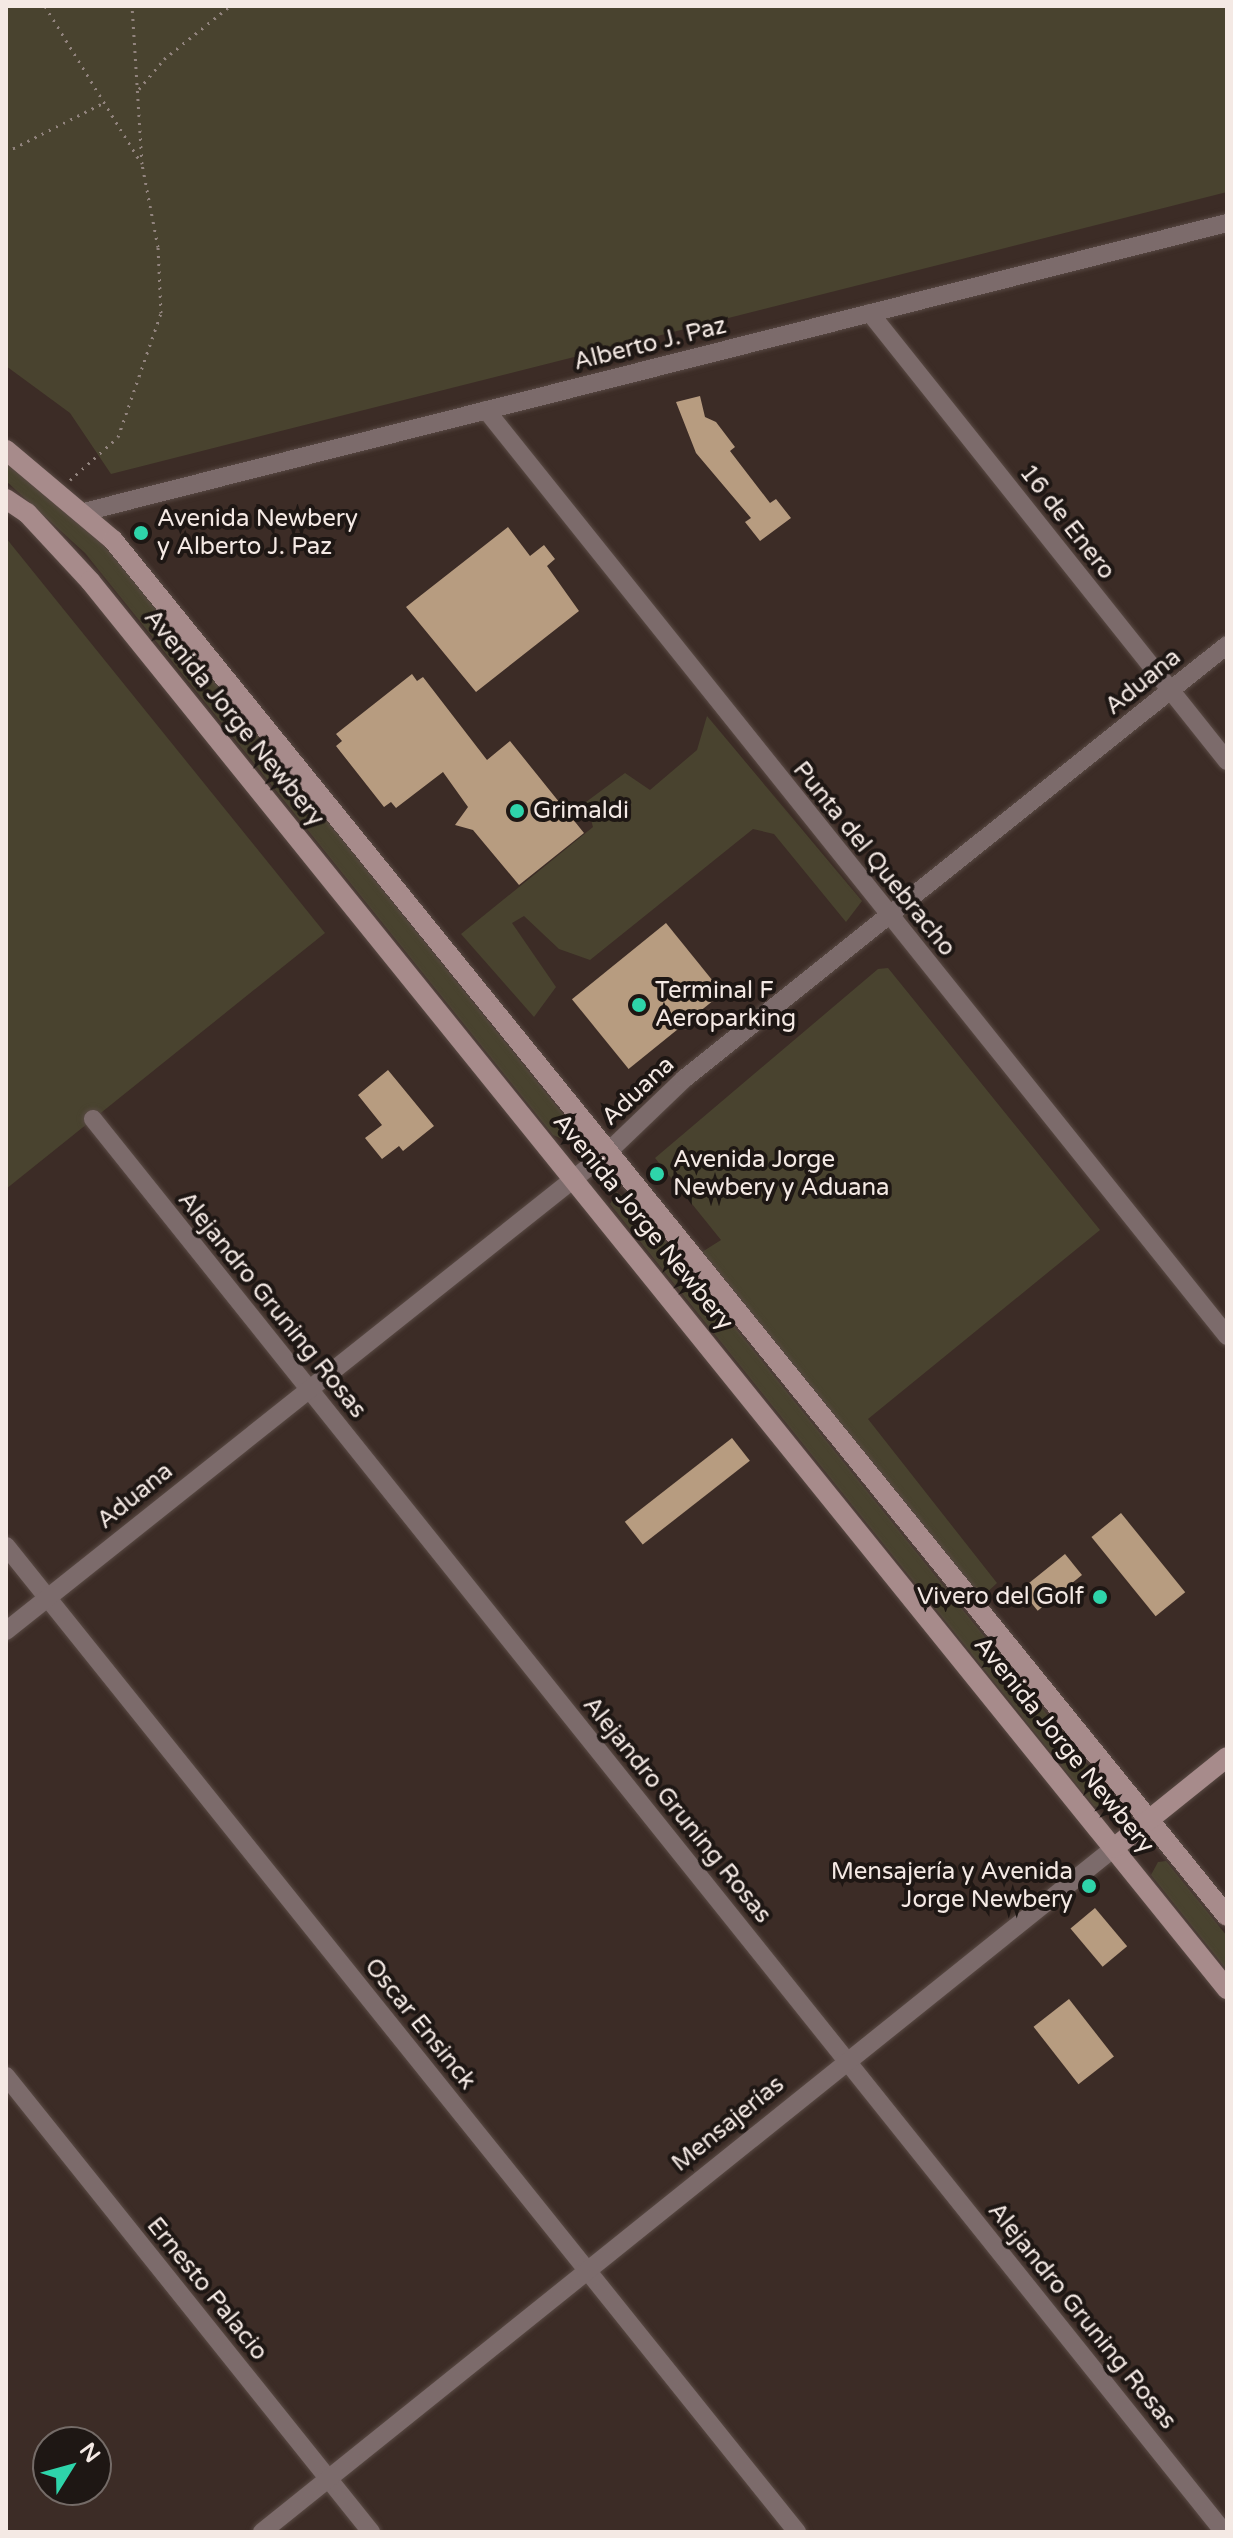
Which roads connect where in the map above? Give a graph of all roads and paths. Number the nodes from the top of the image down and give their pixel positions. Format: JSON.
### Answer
{"nodes":[{"id":1,"x":45,"y":6,"type":"edge"},
{"id":2,"x":132,"y":6,"type":"edge"},
{"id":3,"x":230,"y":6,"type":"edge"},
{"id":4,"x":139,"y":89,"type":"junction"},
{"id":5,"x":104,"y":102,"type":"junction"},
{"id":6,"x":6,"y":152,"type":"edge"},
{"id":7,"x":142,"y":164,"type":"junction"},
{"id":8,"x":1227,"y":223,"type":"edge"},
{"id":9,"x":870,"y":313,"type":"junction"},
{"id":10,"x":486,"y":410,"type":"junction"},
{"id":11,"x":6,"y":450,"type":"edge"},
{"id":12,"x":59,"y":491,"type":"junction"},
{"id":13,"x":6,"y":499,"type":"edge"},
{"id":14,"x":84,"y":512,"type":"junction"},
{"id":15,"x":1227,"y":645,"type":"edge"},
{"id":16,"x":1170,"y":691,"type":"junction"},
{"id":17,"x":1227,"y":761,"type":"edge"},
{"id":18,"x":889,"y":915,"type":"junction"},
{"id":19,"x":93,"y":1119,"type":"dead end"},
{"id":20,"x":610,"y":1150,"type":"junction"},
{"id":21,"x":574,"y":1178,"type":"junction"},
{"id":22,"x":1227,"y":1336,"type":"edge"},
{"id":23,"x":308,"y":1387,"type":"junction"},
{"id":24,"x":6,"y":1546,"type":"edge"},
{"id":25,"x":47,"y":1598,"type":"junction"},
{"id":26,"x":6,"y":1631,"type":"edge"},
{"id":27,"x":1227,"y":1757,"type":"edge"},
{"id":28,"x":1149,"y":1820,"type":"junction"},
{"id":29,"x":1114,"y":1848,"type":"junction"},
{"id":30,"x":1227,"y":1916,"type":"edge"},
{"id":31,"x":1227,"y":1989,"type":"edge"},
{"id":32,"x":848,"y":2062,"type":"junction"},
{"id":33,"x":6,"y":2076,"type":"edge"},
{"id":34,"x":587,"y":2271,"type":"junction"},
{"id":35,"x":328,"y":2479,"type":"junction"},
{"id":36,"x":262,"y":2532,"type":"edge"},
{"id":37,"x":371,"y":2532,"type":"edge"},
{"id":38,"x":797,"y":2532,"type":"edge"},
{"id":39,"x":1224,"y":2532,"type":"edge"}],
"edges":[{"from":1,"to":5,"type":"path"},
{"from":2,"to":4,"type":"path"},
{"from":3,"to":4,"type":"path"},
{"from":4,"to":7,"type":"path"},
{"from":5,"to":6,"type":"path"},
{"from":5,"to":7,"type":"path"},
{"from":7,"to":12,"type":"path"},
{"from":8,"to":9,"type":"street","name":"Alberto J. Paz"},
{"from":9,"to":10,"type":"street","name":"Alberto J. Paz"},
{"from":9,"to":16,"type":"street","name":"16 de Enero"},
{"from":10,"to":14,"type":"street","name":"Alberto J. Paz"},
{"from":10,"to":18,"type":"street","name":"Punta del Quebracho"},
{"from":11,"to":12,"type":"main road","name":"Avenida Jorge Newbery"},
{"from":12,"to":14,"type":"main road","name":"Avenida Jorge Newbery"},
{"from":13,"to":21,"type":"main road","name":"Avenida Jorge Newbery"},
{"from":14,"to":20,"type":"main road","name":"Avenida Jorge Newbery"},
{"from":15,"to":16,"type":"street","name":"Aduana"},
{"from":16,"to":17,"type":"street","name":"16 de Enero"},
{"from":16,"to":18,"type":"street","name":"Aduana"},
{"from":18,"to":20,"type":"street","name":"Aduana"},
{"from":18,"to":22,"type":"street","name":"Punta del Quebracho"},
{"from":19,"to":23,"type":"street","name":"Alejandro Gruning Rosas"},
{"from":20,"to":21,"type":"street","name":"Aduana"},
{"from":20,"to":28,"type":"main road","name":"Avenida Jorge Newbery"},
{"from":21,"to":23,"type":"street","name":"Aduana"},
{"from":21,"to":29,"type":"main road","name":"Avenida Jorge Newbery"},
{"from":23,"to":25,"type":"street","name":"Aduana"},
{"from":23,"to":32,"type":"street","name":"Alejandro Gruning Rosas"},
{"from":24,"to":25,"type":"street","name":"Oscar Ensinck"},
{"from":25,"to":26,"type":"street","name":"Aduana"},
{"from":25,"to":34,"type":"street","name":"Oscar Ensinck"},
{"from":27,"to":28,"type":"main road","name":"Mensajerías"},
{"from":28,"to":29,"type":"main road","name":"Mensajerías"},
{"from":28,"to":30,"type":"main road","name":"Avenida Jorge Newbery"},
{"from":29,"to":31,"type":"main road","name":"Avenida Jorge Newbery"},
{"from":29,"to":32,"type":"street","name":"Mensajerías"},
{"from":32,"to":34,"type":"street","name":"Mensajerías"},
{"from":32,"to":39,"type":"street","name":"Alejandro Gruning Rosas"},
{"from":33,"to":35,"type":"street","name":"Ernesto Palacio"},
{"from":34,"to":35,"type":"street","name":"Mensajerías"},
{"from":34,"to":38,"type":"street","name":"Oscar Ensinck"},
{"from":35,"to":36,"type":"street","name":"Mensajerías"},
{"from":35,"to":37,"type":"street","name":"Ernesto Palacio"}]}
